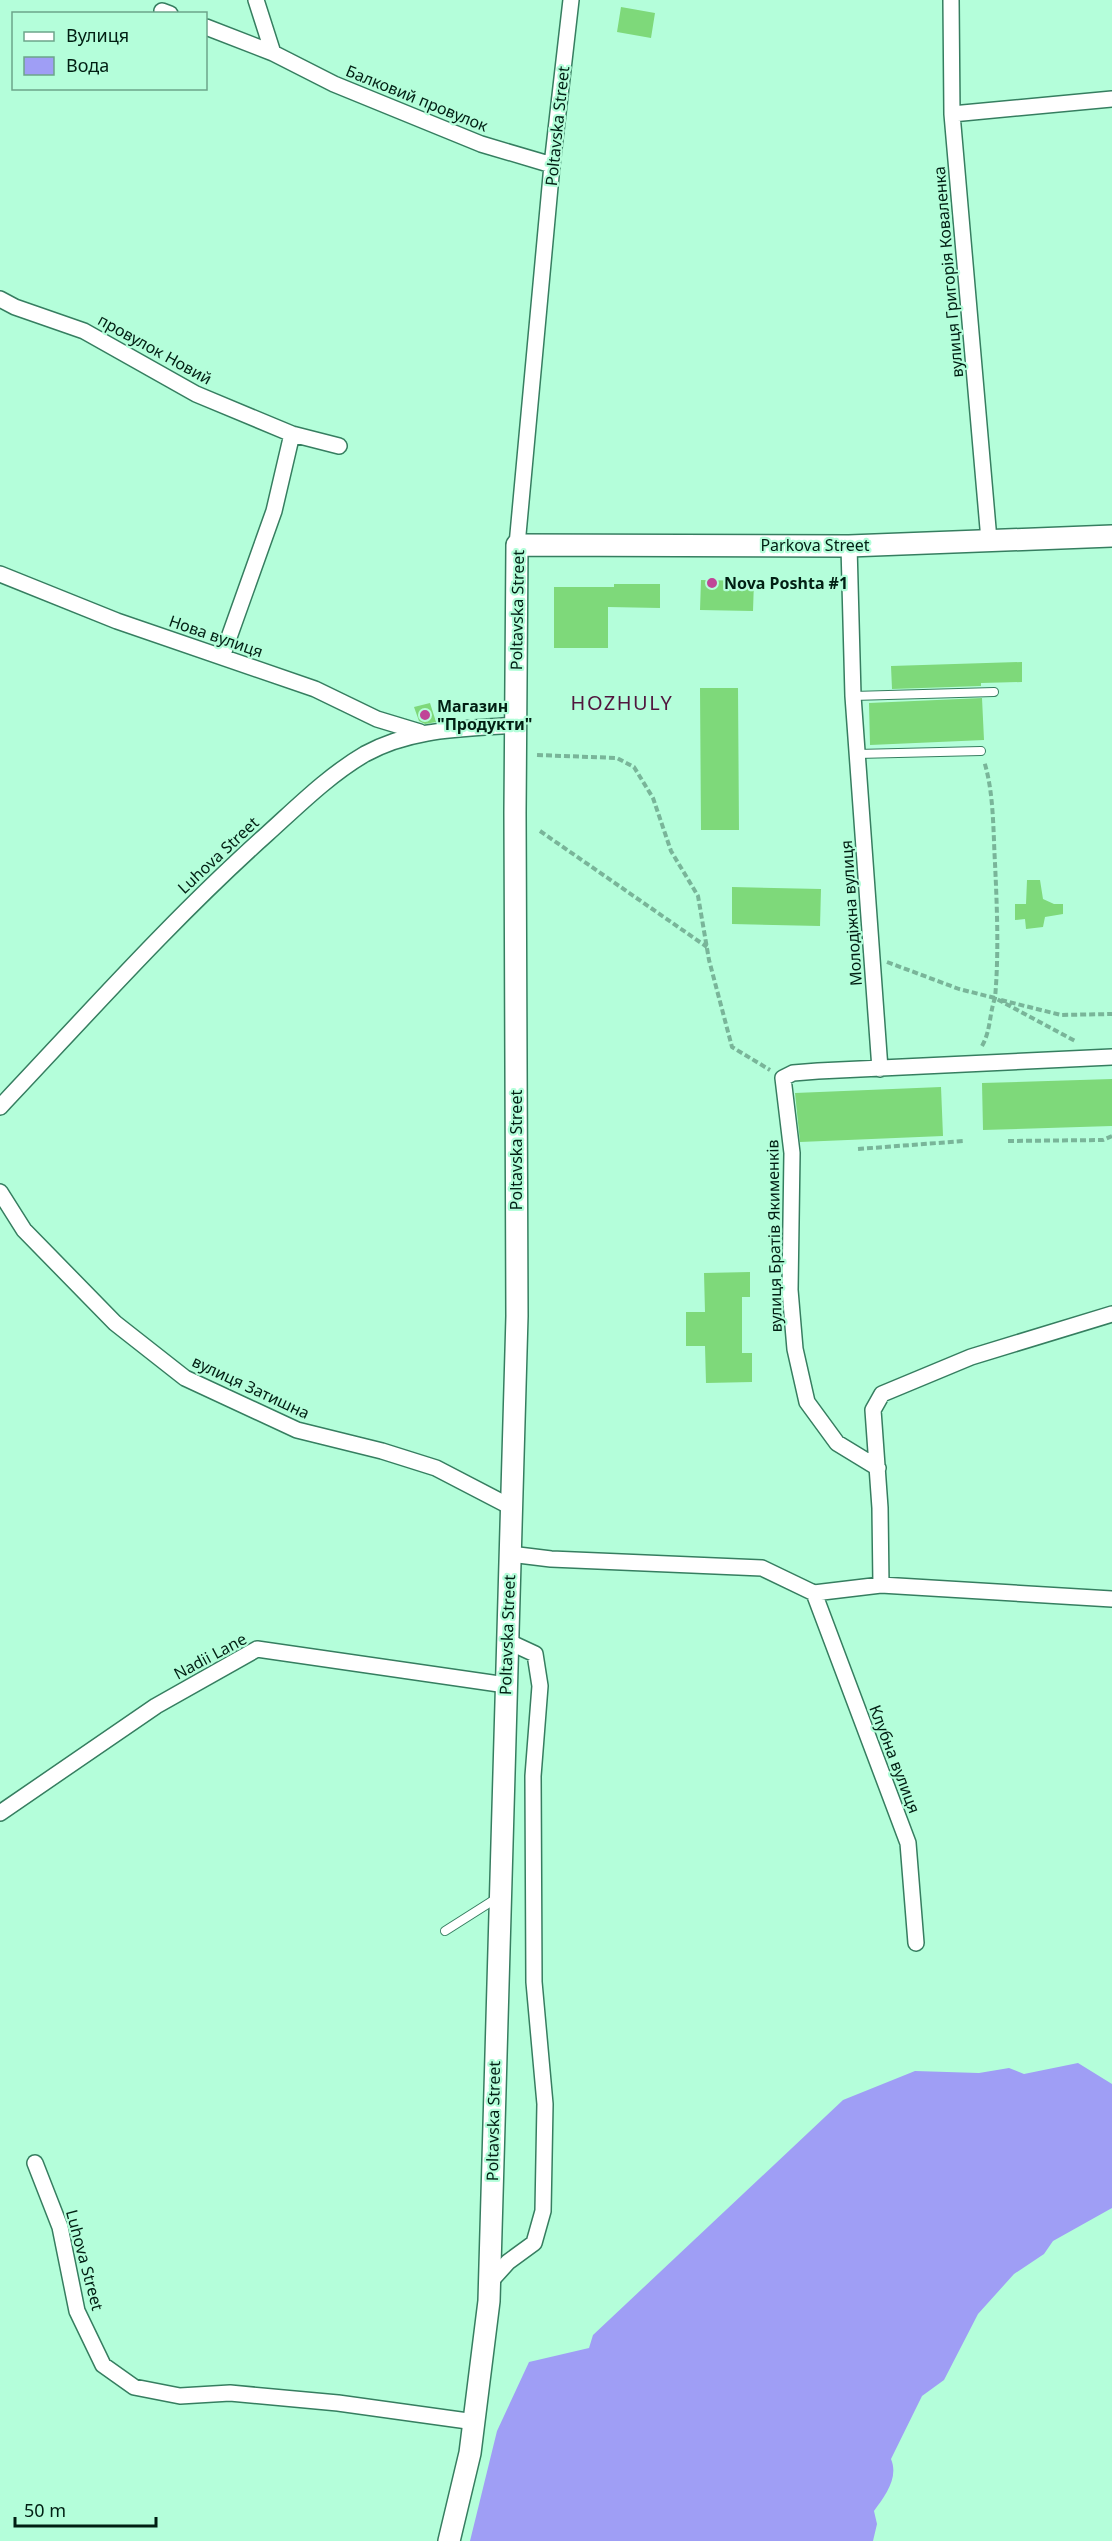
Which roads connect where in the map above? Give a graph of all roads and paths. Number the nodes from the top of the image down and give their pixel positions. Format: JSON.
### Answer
{"nodes":[{"id":1,"x":256,"y":0,"type":"edge"},
{"id":2,"x":571,"y":0,"type":"edge"},
{"id":3,"x":951,"y":0,"type":"edge"},
{"id":4,"x":207,"y":27,"type":"edge"},
{"id":5,"x":273,"y":53,"type":"junction"},
{"id":6,"x":1112,"y":99,"type":"edge"},
{"id":7,"x":952,"y":114,"type":"junction"},
{"id":8,"x":552,"y":165,"type":"junction"},
{"id":9,"x":0,"y":299,"type":"edge"},
{"id":10,"x":292,"y":434,"type":"junction"},
{"id":11,"x":339,"y":446,"type":"dead end"},
{"id":12,"x":1112,"y":536,"type":"edge"},
{"id":13,"x":989,"y":540,"type":"junction"},
{"id":14,"x":517,"y":545,"type":"junction"},
{"id":15,"x":849,"y":546,"type":"junction"},
{"id":16,"x":0,"y":574,"type":"edge"},
{"id":17,"x":222,"y":657,"type":"junction"},
{"id":18,"x":994,"y":692,"type":"dead end"},
{"id":19,"x":853,"y":696,"type":"junction"},
{"id":20,"x":516,"y":725,"type":"junction"},
{"id":21,"x":420,"y":732,"type":"junction"},
{"id":22,"x":981,"y":751,"type":"joint"},
{"id":23,"x":857,"y":754,"type":"junction"},
{"id":24,"x":537,"y":755,"type":"dead end"},
{"id":25,"x":540,"y":831,"type":"dead end"},
{"id":26,"x":707,"y":947,"type":"junction"},
{"id":27,"x":872,"y":957,"type":"junction"},
{"id":28,"x":995,"y":998,"type":"junction"},
{"id":29,"x":1112,"y":1014,"type":"edge"},
{"id":30,"x":1076,"y":1042,"type":"dead end"},
{"id":31,"x":1112,"y":1058,"type":"edge"},
{"id":32,"x":971,"y":1065,"type":"junction"},
{"id":33,"x":880,"y":1069,"type":"junction"},
{"id":34,"x":783,"y":1078,"type":"junction"},
{"id":35,"x":0,"y":1107,"type":"edge"},
{"id":36,"x":1112,"y":1136,"type":"edge"},
{"id":37,"x":964,"y":1141,"type":"dead end"},
{"id":38,"x":1008,"y":1141,"type":"dead end"},
{"id":39,"x":858,"y":1149,"type":"dead end"},
{"id":40,"x":0,"y":1192,"type":"edge"},
{"id":41,"x":1112,"y":1314,"type":"edge"},
{"id":42,"x":878,"y":1468,"type":"junction"},
{"id":43,"x":513,"y":1508,"type":"junction"},
{"id":44,"x":510,"y":1554,"type":"junction"},
{"id":45,"x":880,"y":1585,"type":"junction"},
{"id":46,"x":814,"y":1593,"type":"junction"},
{"id":47,"x":1112,"y":1599,"type":"edge"},
{"id":48,"x":507,"y":1641,"type":"junction"},
{"id":49,"x":506,"y":1685,"type":"junction"},
{"id":50,"x":0,"y":1813,"type":"edge"},
{"id":51,"x":498,"y":1897,"type":"junction"},
{"id":52,"x":445,"y":1931,"type":"dead end"},
{"id":53,"x":916,"y":1943,"type":"dead end"},
{"id":54,"x":35,"y":2163,"type":"dead end"},
{"id":55,"x":489,"y":2292,"type":"junction"},
{"id":56,"x":475,"y":2422,"type":"junction"},
{"id":57,"x":449,"y":2541,"type":"edge"}],
"edges":[{"from":1,"to":5,"type":"street"},
{"from":2,"to":8,"type":"street","name":"Poltavska Street"},
{"from":3,"to":7,"type":"street","name":"вулиця Григорія Коваленка"},
{"from":4,"to":5,"type":"street","name":"Балковий провулок"},
{"from":5,"to":8,"type":"street","name":"Балковий провулок"},
{"from":6,"to":7,"type":"street"},
{"from":7,"to":13,"type":"street","name":"вулиця Григорія Коваленка"},
{"from":8,"to":14,"type":"street","name":"Poltavska Street"},
{"from":9,"to":10,"type":"street","name":"провулок Новий"},
{"from":10,"to":11,"type":"street","name":"провулок Новий"},
{"from":10,"to":17,"type":"street"},
{"from":12,"to":13,"type":"street","name":"Parkova Street"},
{"from":13,"to":15,"type":"street","name":"Parkova Street"},
{"from":14,"to":15,"type":"street","name":"Parkova Street"},
{"from":14,"to":20,"type":"street","name":"Poltavska Street"},
{"from":15,"to":19,"type":"street","name":"Молодіжна вулиця"},
{"from":16,"to":17,"type":"street","name":"Нова вулиця"},
{"from":17,"to":21,"type":"street","name":"Нова вулиця"},
{"from":18,"to":19,"type":"lane"},
{"from":19,"to":23,"type":"street","name":"Молодіжна вулиця"},
{"from":20,"to":21,"type":"street","name":"Luhova Street"},
{"from":20,"to":43,"type":"street","name":"Poltavska Street"},
{"from":21,"to":35,"type":"street","name":"Luhova Street"},
{"from":22,"to":23,"type":"lane"},
{"from":22,"to":28,"type":"path"},
{"from":23,"to":27,"type":"street","name":"Молодіжна вулиця"},
{"from":24,"to":26,"type":"path"},
{"from":25,"to":26,"type":"path"},
{"from":26,"to":34,"type":"path"},
{"from":27,"to":28,"type":"path"},
{"from":27,"to":33,"type":"street","name":"Молодіжна вулиця"},
{"from":28,"to":29,"type":"path"},
{"from":28,"to":30,"type":"path"},
{"from":28,"to":32,"type":"path"},
{"from":31,"to":32,"type":"street"},
{"from":32,"to":33,"type":"street"},
{"from":33,"to":34,"type":"street"},
{"from":34,"to":42,"type":"street","name":"вулиця Братів Якименків"},
{"from":36,"to":38,"type":"path"},
{"from":37,"to":39,"type":"path"},
{"from":40,"to":43,"type":"street","name":"вулиця Затишна"},
{"from":41,"to":42,"type":"street"},
{"from":42,"to":45,"type":"street"},
{"from":43,"to":44,"type":"street","name":"Poltavska Street"},
{"from":44,"to":46,"type":"street"},
{"from":44,"to":48,"type":"street","name":"Poltavska Street"},
{"from":45,"to":46,"type":"street"},
{"from":45,"to":47,"type":"street"},
{"from":46,"to":53,"type":"street","name":"Клубна вулиця"},
{"from":48,"to":49,"type":"street","name":"Poltavska Street"},
{"from":48,"to":55,"type":"street"},
{"from":49,"to":50,"type":"street","name":"Nadii Lane"},
{"from":49,"to":51,"type":"street","name":"Poltavska Street"},
{"from":51,"to":52,"type":"lane"},
{"from":51,"to":55,"type":"street","name":"Poltavska Street"},
{"from":54,"to":56,"type":"street","name":"Luhova Street"},
{"from":55,"to":56,"type":"street","name":"Poltavska Street"},
{"from":56,"to":57,"type":"street","name":"Poltavska Street"}]}
